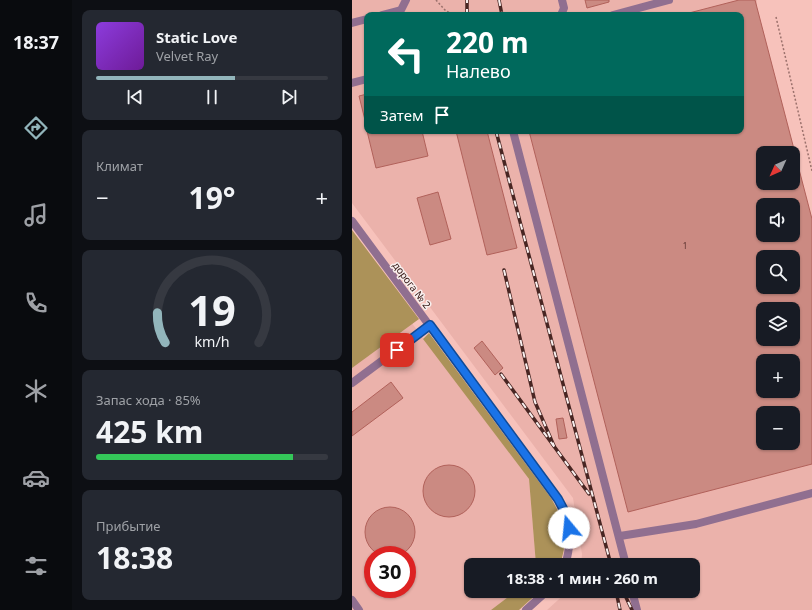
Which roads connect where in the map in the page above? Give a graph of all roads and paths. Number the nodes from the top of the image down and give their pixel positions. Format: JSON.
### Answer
{"nodes":[{"id":1,"x":406,"y":0,"type":"edge"},
{"id":2,"x":436,"y":0,"type":"edge"},
{"id":3,"x":562,"y":0,"type":"edge"},
{"id":4,"x":670,"y":0,"type":"edge"},
{"id":5,"x":393,"y":12,"type":"edge"},
{"id":6,"x":448,"y":12,"type":"edge"},
{"id":7,"x":562,"y":12,"type":"edge"},
{"id":8,"x":624,"y":12,"type":"edge"},
{"id":9,"x":776,"y":17,"type":"dead end"},
{"id":10,"x":364,"y":20,"type":"edge"},
{"id":11,"x":352,"y":23,"type":"edge"},
{"id":12,"x":364,"y":80,"type":"edge"},
{"id":13,"x":352,"y":83,"type":"edge"},
{"id":14,"x":514,"y":134,"type":"edge"},
{"id":15,"x":812,"y":171,"type":"edge"},
{"id":16,"x":352,"y":221,"type":"edge"},
{"id":17,"x":430,"y":325,"type":"junction"},
{"id":18,"x":352,"y":383,"type":"edge"},
{"id":19,"x":812,"y":493,"type":"edge"},
{"id":20,"x":620,"y":536,"type":"junction"},
{"id":21,"x":566,"y":558,"type":"edge"},
{"id":22,"x":625,"y":558,"type":"edge"},
{"id":23,"x":539,"y":598,"type":"edge"},
{"id":24,"x":634,"y":598,"type":"edge"},
{"id":25,"x":352,"y":600,"type":"edge"},
{"id":26,"x":359,"y":610,"type":"edge"},
{"id":27,"x":526,"y":610,"type":"edge"},
{"id":28,"x":637,"y":610,"type":"edge"}],
"edges":[{"from":1,"to":5,"type":"street"},
{"from":2,"to":6,"type":"path"},
{"from":3,"to":7,"type":"street"},
{"from":4,"to":8,"type":"street"},
{"from":9,"to":15,"type":"path"},
{"from":10,"to":11,"type":"street"},
{"from":12,"to":13,"type":"street"},
{"from":14,"to":20,"type":"street"},
{"from":16,"to":17,"type":"street","name":"дорога № 2"},
{"from":17,"to":18,"type":"street"},
{"from":17,"to":21,"type":"street","name":"дорога № 2"},
{"from":19,"to":20,"type":"street"},
{"from":20,"to":22,"type":"street"},
{"from":23,"to":27,"type":"street"},
{"from":24,"to":28,"type":"street"},
{"from":25,"to":26,"type":"street"}]}
